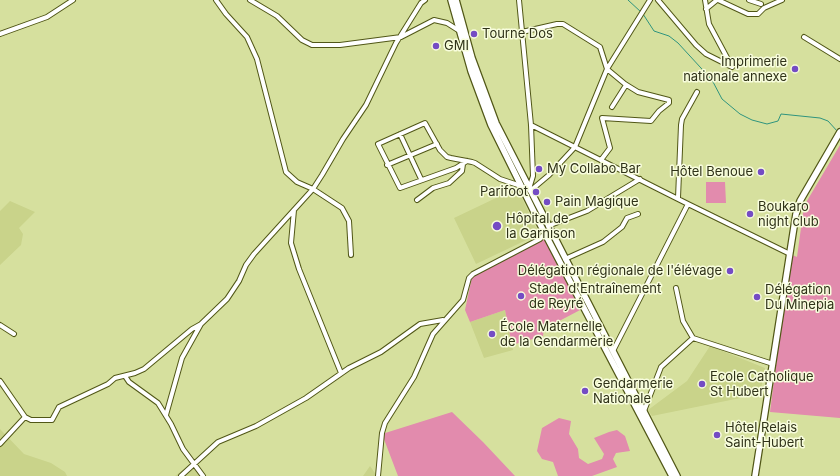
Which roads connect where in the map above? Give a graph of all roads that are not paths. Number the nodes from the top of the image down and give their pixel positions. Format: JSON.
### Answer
{"nodes":[{"id":1,"x":73,"y":0,"type":"edge"},
{"id":2,"x":216,"y":0,"type":"edge"},
{"id":3,"x":250,"y":0,"type":"edge"},
{"id":4,"x":424,"y":0,"type":"edge"},
{"id":5,"x":451,"y":0,"type":"edge"},
{"id":6,"x":456,"y":0,"type":"edge"},
{"id":7,"x":513,"y":0,"type":"edge"},
{"id":8,"x":650,"y":0,"type":"edge"},
{"id":9,"x":658,"y":0,"type":"edge"},
{"id":10,"x":705,"y":0,"type":"edge"},
{"id":11,"x":717,"y":0,"type":"edge"},
{"id":12,"x":749,"y":0,"type":"edge"},
{"id":13,"x":782,"y":0,"type":"edge"},
{"id":14,"x":519,"y":1,"type":"edge"},
{"id":15,"x":760,"y":2,"type":"edge"},
{"id":16,"x":764,"y":8,"type":"junction"},
{"id":17,"x":706,"y":9,"type":"junction"},
{"id":18,"x":458,"y":30,"type":"junction"},
{"id":19,"x":522,"y":32,"type":"junction"},
{"id":20,"x":0,"y":34,"type":"edge"},
{"id":21,"x":401,"y":37,"type":"junction"},
{"id":22,"x":804,"y":37,"type":"dead end"},
{"id":23,"x":840,"y":59,"type":"edge"},
{"id":24,"x":608,"y":69,"type":"junction"},
{"id":25,"x":626,"y":85,"type":"junction"},
{"id":26,"x":697,"y":92,"type":"dead end"},
{"id":27,"x":612,"y":107,"type":"dead end"},
{"id":28,"x":531,"y":125,"type":"junction"},
{"id":29,"x":400,"y":134,"type":"junction"},
{"id":30,"x":838,"y":135,"type":"edge"},
{"id":31,"x":437,"y":144,"type":"junction"},
{"id":32,"x":575,"y":147,"type":"junction"},
{"id":33,"x":410,"y":155,"type":"junction"},
{"id":34,"x":600,"y":160,"type":"junction"},
{"id":35,"x":465,"y":162,"type":"junction"},
{"id":36,"x":387,"y":165,"type":"junction"},
{"id":37,"x":421,"y":179,"type":"junction"},
{"id":38,"x":640,"y":179,"type":"junction"},
{"id":39,"x":521,"y":186,"type":"junction"},
{"id":40,"x":313,"y":189,"type":"junction"},
{"id":41,"x":529,"y":190,"type":"junction"},
{"id":42,"x":678,"y":198,"type":"junction"},
{"id":43,"x":417,"y":200,"type":"dead end"},
{"id":44,"x":688,"y":204,"type":"junction"},
{"id":45,"x":294,"y":210,"type":"junction"},
{"id":46,"x":638,"y":214,"type":"dead end"},
{"id":47,"x":548,"y":226,"type":"junction"},
{"id":48,"x":545,"y":233,"type":"junction"},
{"id":49,"x":790,"y":254,"type":"junction"},
{"id":50,"x":351,"y":255,"type":"dead end"},
{"id":51,"x":565,"y":259,"type":"junction"},
{"id":52,"x":676,"y":288,"type":"dead end"},
{"id":53,"x":444,"y":320,"type":"junction"},
{"id":54,"x":201,"y":324,"type":"junction"},
{"id":55,"x":0,"y":325,"type":"edge"},
{"id":56,"x":14,"y":334,"type":"dead end"},
{"id":57,"x":693,"y":338,"type":"junction"},
{"id":58,"x":613,"y":351,"type":"junction"},
{"id":59,"x":773,"y":364,"type":"junction"},
{"id":60,"x":341,"y":374,"type":"junction"},
{"id":61,"x":125,"y":376,"type":"junction"},
{"id":62,"x":0,"y":381,"type":"edge"},
{"id":63,"x":644,"y":411,"type":"junction"},
{"id":64,"x":166,"y":415,"type":"junction"},
{"id":65,"x":25,"y":417,"type":"junction"},
{"id":66,"x":0,"y":444,"type":"edge"},
{"id":67,"x":194,"y":464,"type":"junction"},
{"id":68,"x":181,"y":476,"type":"edge"},
{"id":69,"x":203,"y":476,"type":"edge"},
{"id":70,"x":378,"y":476,"type":"edge"},
{"id":71,"x":672,"y":476,"type":"edge"},
{"id":72,"x":677,"y":476,"type":"edge"},
{"id":73,"x":755,"y":476,"type":"edge"}],
"edges":[{"from":1,"to":20,"type":"street"},
{"from":2,"to":40,"type":"street"},
{"from":3,"to":21,"type":"street"},
{"from":4,"to":21,"type":"street"},
{"from":5,"to":18,"type":"main road"},
{"from":6,"to":41,"type":"main road"},
{"from":7,"to":14,"type":"street"},
{"from":8,"to":24,"type":"street"},
{"from":9,"to":17,"type":"street"},
{"from":10,"to":17,"type":"street"},
{"from":11,"to":16,"type":"street"},
{"from":11,"to":17,"type":"street"},
{"from":12,"to":15,"type":"street"},
{"from":13,"to":16,"type":"street"},
{"from":14,"to":19,"type":"street"},
{"from":15,"to":16,"type":"street"},
{"from":18,"to":21,"type":"street"},
{"from":18,"to":39,"type":"main road"},
{"from":19,"to":24,"type":"street"},
{"from":19,"to":28,"type":"street"},
{"from":21,"to":40,"type":"street"},
{"from":22,"to":23,"type":"street"},
{"from":24,"to":25,"type":"street"},
{"from":24,"to":32,"type":"street"},
{"from":25,"to":27,"type":"street"},
{"from":25,"to":34,"type":"street"},
{"from":26,"to":42,"type":"street"},
{"from":28,"to":32,"type":"street"},
{"from":28,"to":41,"type":"street"},
{"from":29,"to":31,"type":"street"},
{"from":29,"to":33,"type":"street"},
{"from":29,"to":36,"type":"street"},
{"from":30,"to":49,"type":"main road"},
{"from":31,"to":33,"type":"street"},
{"from":31,"to":35,"type":"street"},
{"from":32,"to":34,"type":"street"},
{"from":32,"to":41,"type":"street"},
{"from":33,"to":36,"type":"street"},
{"from":33,"to":37,"type":"street"},
{"from":34,"to":38,"type":"street"},
{"from":35,"to":37,"type":"street"},
{"from":35,"to":39,"type":"street"},
{"from":35,"to":43,"type":"street"},
{"from":36,"to":37,"type":"street"},
{"from":38,"to":42,"type":"street"},
{"from":38,"to":47,"type":"street"},
{"from":39,"to":48,"type":"main road"},
{"from":40,"to":45,"type":"street"},
{"from":40,"to":50,"type":"street"},
{"from":41,"to":47,"type":"main road"},
{"from":42,"to":44,"type":"street"},
{"from":44,"to":49,"type":"street"},
{"from":44,"to":58,"type":"street"},
{"from":45,"to":54,"type":"street"},
{"from":45,"to":60,"type":"street"},
{"from":46,"to":51,"type":"street"},
{"from":47,"to":51,"type":"main road"},
{"from":48,"to":53,"type":"street"},
{"from":48,"to":71,"type":"main road"},
{"from":49,"to":59,"type":"main road"},
{"from":51,"to":58,"type":"main road"},
{"from":52,"to":57,"type":"street"},
{"from":53,"to":60,"type":"street"},
{"from":53,"to":70,"type":"street"},
{"from":54,"to":61,"type":"street"},
{"from":54,"to":64,"type":"street"},
{"from":55,"to":56,"type":"street"},
{"from":57,"to":59,"type":"street"},
{"from":57,"to":63,"type":"street"},
{"from":58,"to":63,"type":"main road"},
{"from":59,"to":73,"type":"main road"},
{"from":60,"to":67,"type":"street"},
{"from":61,"to":64,"type":"street"},
{"from":61,"to":65,"type":"street"},
{"from":62,"to":65,"type":"street"},
{"from":63,"to":72,"type":"main road"},
{"from":64,"to":67,"type":"street"},
{"from":65,"to":66,"type":"street"},
{"from":67,"to":68,"type":"street"},
{"from":67,"to":69,"type":"street"}]}
